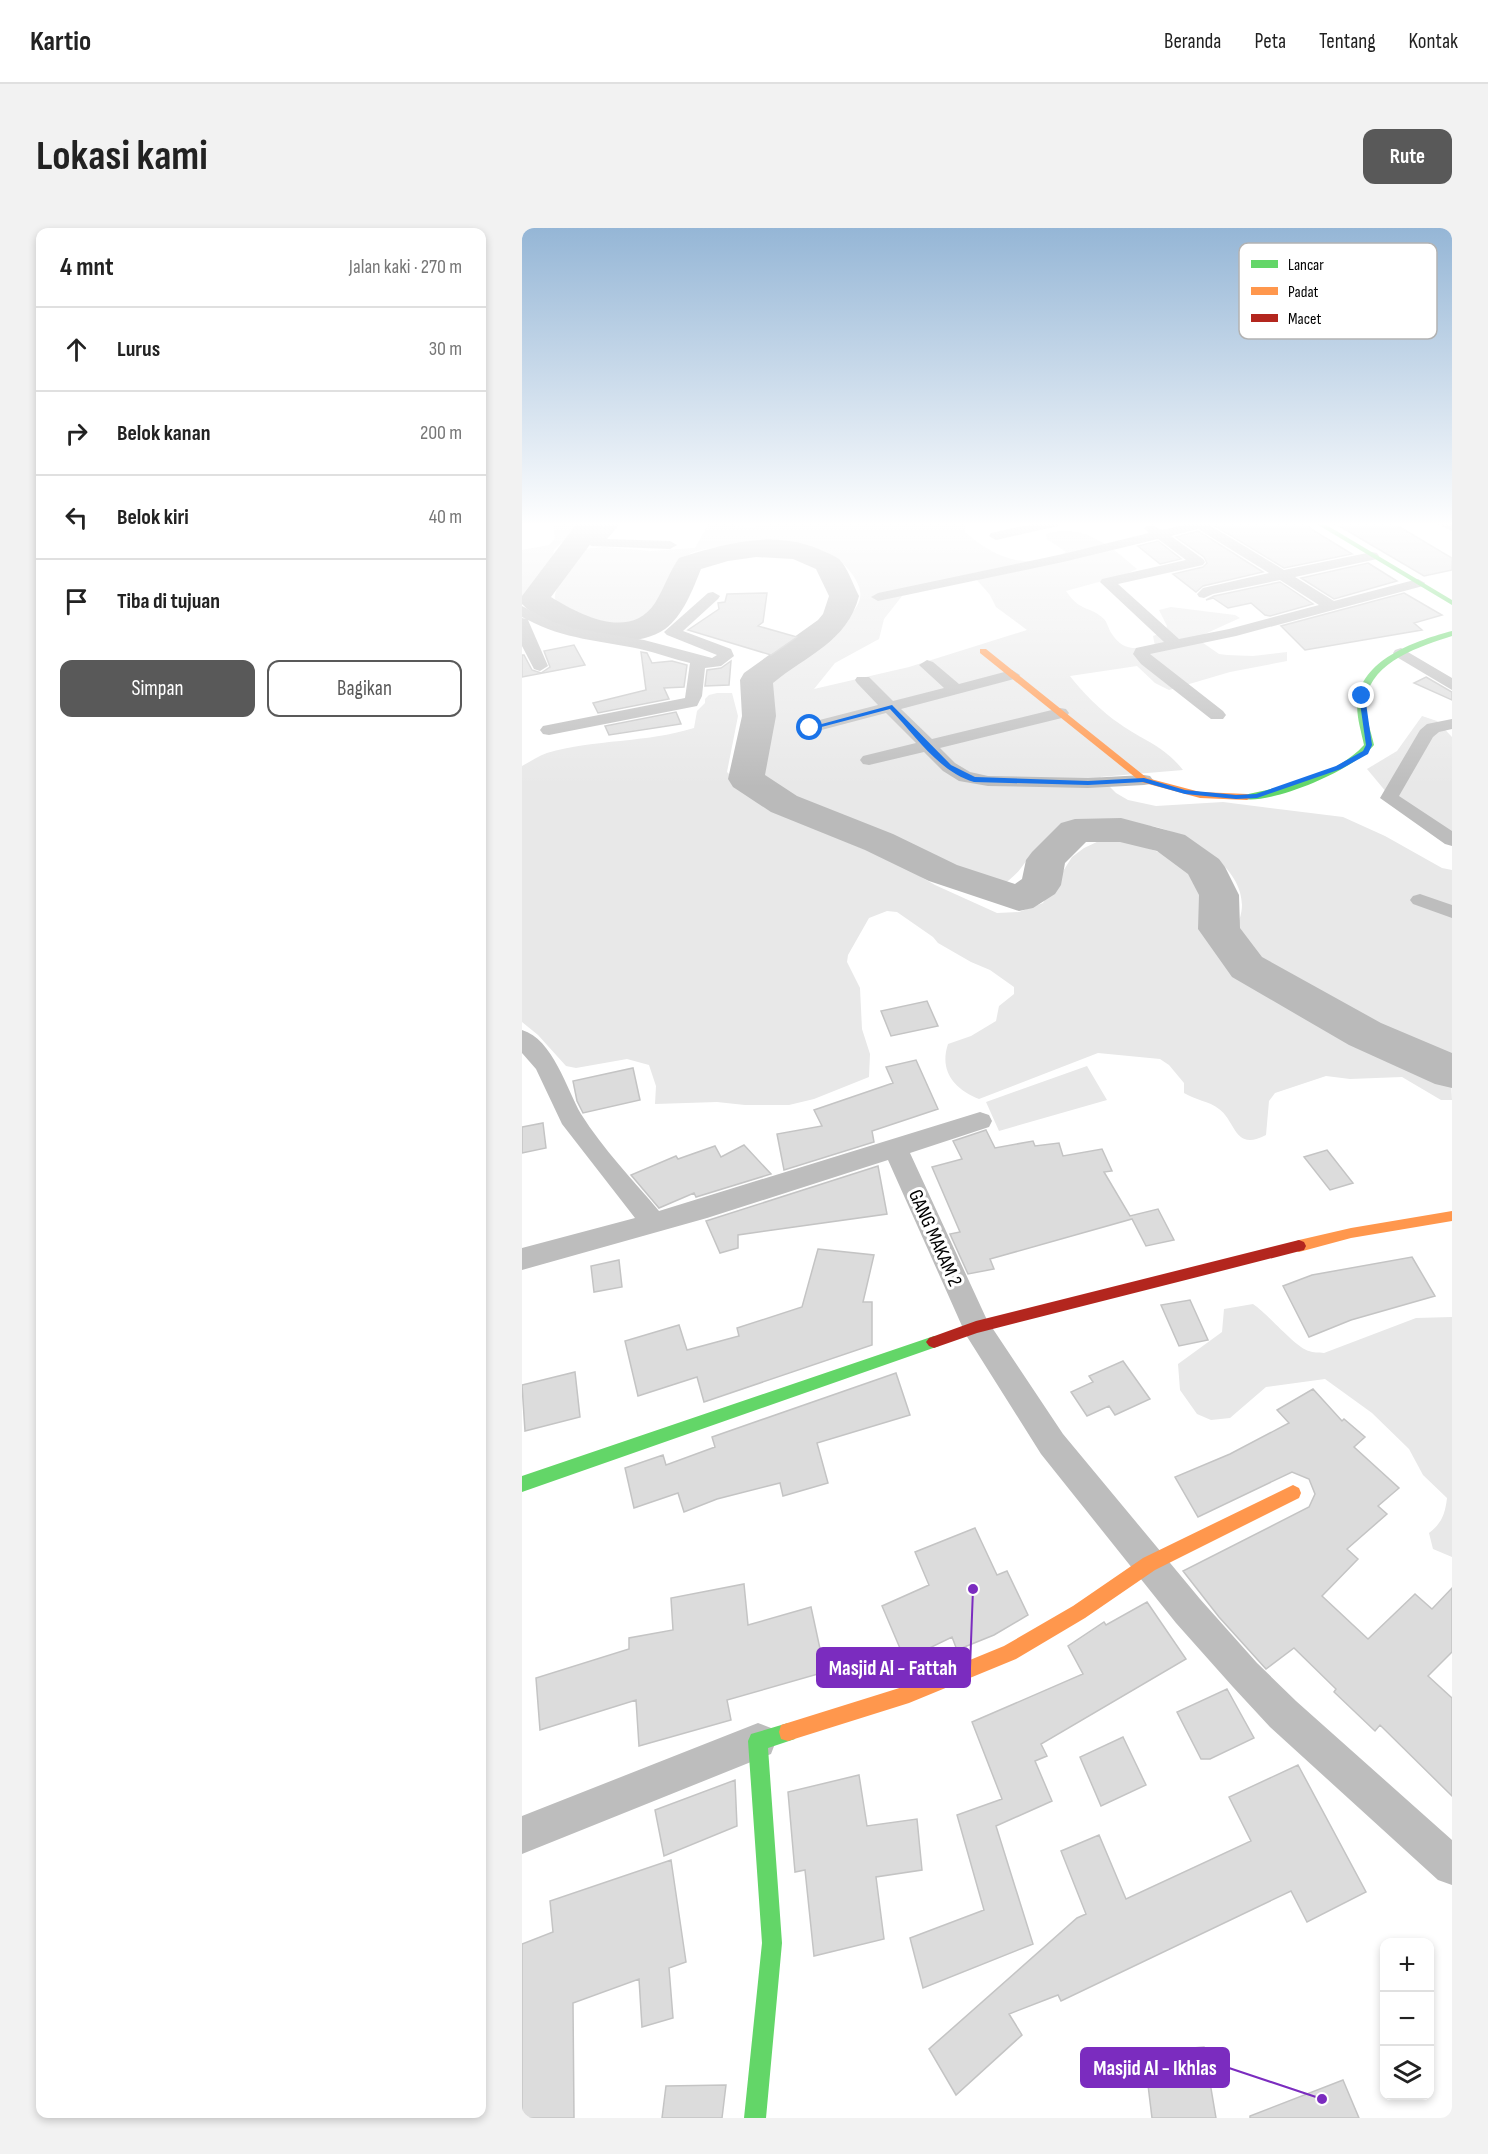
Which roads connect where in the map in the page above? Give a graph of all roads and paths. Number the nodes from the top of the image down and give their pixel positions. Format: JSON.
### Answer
{"nodes":[{"id":1,"x":696,"y":611,"type":"edge"},
{"id":2,"x":1140,"y":611,"type":"edge"},
{"id":3,"x":1308,"y":611,"type":"edge"},
{"id":4,"x":523,"y":617,"type":"edge"},
{"id":5,"x":672,"y":632,"type":"junction"},
{"id":6,"x":1452,"y":633,"type":"edge"},
{"id":7,"x":1175,"y":643,"type":"junction"},
{"id":8,"x":644,"y":645,"type":"junction"},
{"id":9,"x":983,"y":651,"type":"dead end"},
{"id":10,"x":1401,"y":653,"type":"junction"},
{"id":11,"x":698,"y":661,"type":"junction"},
{"id":12,"x":927,"y":665,"type":"dead end"},
{"id":13,"x":540,"y":666,"type":"dead end"},
{"id":14,"x":1012,"y":675,"type":"junction"},
{"id":15,"x":863,"y":680,"type":"dead end"},
{"id":16,"x":1452,"y":685,"type":"edge"},
{"id":17,"x":956,"y":690,"type":"junction"},
{"id":18,"x":892,"y":707,"type":"junction"},
{"id":19,"x":1060,"y":714,"type":"junction"},
{"id":20,"x":1217,"y":715,"type":"dead end"},
{"id":21,"x":1452,"y":724,"type":"edge"},
{"id":22,"x":810,"y":728,"type":"dead end"},
{"id":23,"x":549,"y":730,"type":"dead end"},
{"id":24,"x":927,"y":745,"type":"junction"},
{"id":25,"x":869,"y":760,"type":"dead end"},
{"id":26,"x":1144,"y":780,"type":"junction"},
{"id":27,"x":1452,"y":840,"type":"edge"},
{"id":28,"x":1420,"y":900,"type":"dead end"},
{"id":29,"x":1452,"y":912,"type":"edge"},
{"id":30,"x":522,"y":1038,"type":"edge"},
{"id":31,"x":980,"y":1121,"type":"dead end"},
{"id":32,"x":895,"y":1148,"type":"junction"},
{"id":33,"x":1452,"y":1216,"type":"edge"},
{"id":34,"x":654,"y":1223,"type":"junction"},
{"id":35,"x":522,"y":1259,"type":"edge"},
{"id":36,"x":976,"y":1327,"type":"junction"},
{"id":37,"x":522,"y":1484,"type":"edge"},
{"id":38,"x":1293,"y":1492,"type":"dead end"},
{"id":39,"x":1149,"y":1564,"type":"junction"},
{"id":40,"x":758,"y":1741,"type":"junction"},
{"id":41,"x":522,"y":1835,"type":"edge"},
{"id":42,"x":1452,"y":1866,"type":"edge"},
{"id":43,"x":755,"y":2118,"type":"edge"}],
"edges":[{"from":1,"to":5,"type":"street"},
{"from":2,"to":7,"type":"street"},
{"from":3,"to":7,"type":"street"},
{"from":4,"to":8,"type":"street"},
{"from":4,"to":13,"type":"street"},
{"from":5,"to":8,"type":"street"},
{"from":5,"to":11,"type":"street"},
{"from":6,"to":10,"type":"street"},
{"from":7,"to":20,"type":"street"},
{"from":8,"to":11,"type":"street"},
{"from":9,"to":14,"type":"street"},
{"from":10,"to":16,"type":"street"},
{"from":10,"to":26,"type":"street"},
{"from":11,"to":23,"type":"street"},
{"from":12,"to":17,"type":"street"},
{"from":14,"to":17,"type":"street"},
{"from":14,"to":19,"type":"street"},
{"from":15,"to":18,"type":"street"},
{"from":17,"to":18,"type":"street"},
{"from":18,"to":22,"type":"street"},
{"from":18,"to":24,"type":"street"},
{"from":19,"to":24,"type":"street"},
{"from":19,"to":26,"type":"street"},
{"from":21,"to":27,"type":"street"},
{"from":24,"to":25,"type":"street"},
{"from":24,"to":26,"type":"street"},
{"from":28,"to":29,"type":"street"},
{"from":30,"to":34,"type":"street"},
{"from":31,"to":32,"type":"street"},
{"from":32,"to":34,"type":"street"},
{"from":32,"to":36,"type":"street","name":"GANG MAKAM 2"},
{"from":33,"to":36,"type":"street"},
{"from":34,"to":35,"type":"street"},
{"from":36,"to":37,"type":"street"},
{"from":36,"to":39,"type":"street","name":"GANG MAKAM 2"},
{"from":38,"to":39,"type":"street"},
{"from":39,"to":40,"type":"street"},
{"from":39,"to":42,"type":"street","name":"GANG MAKAM 2"},
{"from":40,"to":41,"type":"street"},
{"from":40,"to":43,"type":"street"}]}
